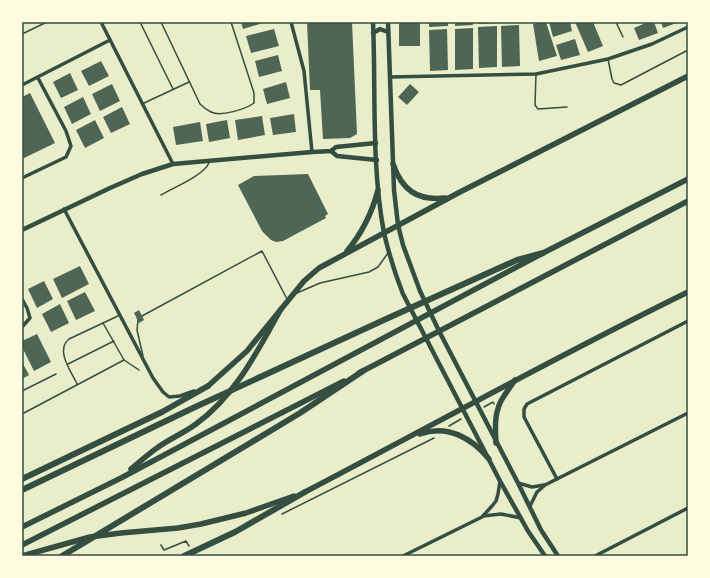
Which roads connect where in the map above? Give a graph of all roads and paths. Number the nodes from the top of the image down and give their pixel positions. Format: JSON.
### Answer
{"nodes":[{"id":1,"x":47,"y":22,"type":"edge"},
{"id":2,"x":101,"y":22,"type":"edge"},
{"id":3,"x":140,"y":22,"type":"edge"},
{"id":4,"x":161,"y":22,"type":"edge"},
{"id":5,"x":231,"y":22,"type":"edge"},
{"id":6,"x":291,"y":22,"type":"edge"},
{"id":7,"x":373,"y":22,"type":"edge"},
{"id":8,"x":388,"y":22,"type":"edge"},
{"id":9,"x":616,"y":22,"type":"edge"},
{"id":10,"x":688,"y":27,"type":"edge"},
{"id":11,"x":388,"y":32,"type":"junction"},
{"id":12,"x":373,"y":33,"type":"junction"},
{"id":13,"x":22,"y":34,"type":"edge"},
{"id":14,"x":623,"y":37,"type":"dead end"},
{"id":15,"x":110,"y":40,"type":"junction"},
{"id":16,"x":688,"y":50,"type":"edge"},
{"id":17,"x":608,"y":59,"type":"junction"},
{"id":18,"x":536,"y":74,"type":"junction"},
{"id":19,"x":688,"y":76,"type":"edge"},
{"id":20,"x":390,"y":77,"type":"junction"},
{"id":21,"x":38,"y":78,"type":"junction"},
{"id":22,"x":189,"y":82,"type":"junction"},
{"id":23,"x":22,"y":85,"type":"edge"},
{"id":24,"x":173,"y":89,"type":"junction"},
{"id":25,"x":142,"y":104,"type":"junction"},
{"id":26,"x":567,"y":107,"type":"dead end"},
{"id":27,"x":376,"y":143,"type":"junction"},
{"id":28,"x":331,"y":151,"type":"junction"},
{"id":29,"x":312,"y":152,"type":"junction"},
{"id":30,"x":210,"y":160,"type":"junction"},
{"id":31,"x":377,"y":160,"type":"junction"},
{"id":32,"x":173,"y":164,"type":"junction"},
{"id":33,"x":393,"y":164,"type":"junction"},
{"id":34,"x":688,"y":177,"type":"edge"},
{"id":35,"x":22,"y":178,"type":"edge"},
{"id":36,"x":378,"y":190,"type":"junction"},
{"id":37,"x":460,"y":192,"type":"junction"},
{"id":38,"x":161,"y":195,"type":"dead end"},
{"id":39,"x":688,"y":201,"type":"edge"},
{"id":40,"x":688,"y":204,"type":"edge"},
{"id":41,"x":64,"y":209,"type":"junction"},
{"id":42,"x":663,"y":214,"type":"junction"},
{"id":43,"x":398,"y":225,"type":"junction"},
{"id":44,"x":22,"y":230,"type":"edge"},
{"id":45,"x":384,"y":232,"type":"junction"},
{"id":46,"x":389,"y":251,"type":"junction"},
{"id":47,"x":543,"y":253,"type":"junction"},
{"id":48,"x":345,"y":254,"type":"junction"},
{"id":49,"x":688,"y":292,"type":"edge"},
{"id":50,"x":292,"y":295,"type":"junction"},
{"id":51,"x":22,"y":299,"type":"edge"},
{"id":52,"x":288,"y":301,"type":"junction"},
{"id":53,"x":281,"y":309,"type":"junction"},
{"id":54,"x":120,"y":315,"type":"junction"},
{"id":55,"x":142,"y":316,"type":"dead end"},
{"id":56,"x":138,"y":320,"type":"dead end"},
{"id":57,"x":688,"y":321,"type":"edge"},
{"id":58,"x":103,"y":323,"type":"junction"},
{"id":59,"x":22,"y":327,"type":"edge"},
{"id":60,"x":114,"y":341,"type":"junction"},
{"id":61,"x":124,"y":360,"type":"junction"},
{"id":62,"x":144,"y":362,"type":"junction"},
{"id":63,"x":68,"y":364,"type":"junction"},
{"id":64,"x":139,"y":370,"type":"dead end"},
{"id":65,"x":364,"y":371,"type":"junction"},
{"id":66,"x":56,"y":374,"type":"dead end"},
{"id":67,"x":516,"y":379,"type":"junction"},
{"id":68,"x":77,"y":384,"type":"junction"},
{"id":69,"x":208,"y":386,"type":"junction"},
{"id":70,"x":22,"y":391,"type":"edge"},
{"id":71,"x":475,"y":401,"type":"junction"},
{"id":72,"x":496,"y":404,"type":"dead end"},
{"id":73,"x":462,"y":408,"type":"junction"},
{"id":74,"x":482,"y":408,"type":"dead end"},
{"id":75,"x":688,"y":413,"type":"edge"},
{"id":76,"x":22,"y":414,"type":"edge"},
{"id":77,"x":461,"y":419,"type":"dead end"},
{"id":78,"x":448,"y":426,"type":"dead end"},
{"id":79,"x":440,"y":435,"type":"dead end"},
{"id":80,"x":408,"y":438,"type":"junction"},
{"id":81,"x":496,"y":443,"type":"junction"},
{"id":82,"x":489,"y":459,"type":"junction"},
{"id":83,"x":121,"y":478,"type":"junction"},
{"id":84,"x":22,"y":479,"type":"edge"},
{"id":85,"x":557,"y":479,"type":"junction"},
{"id":86,"x":500,"y":481,"type":"junction"},
{"id":87,"x":518,"y":483,"type":"junction"},
{"id":88,"x":545,"y":485,"type":"junction"},
{"id":89,"x":22,"y":490,"type":"edge"},
{"id":90,"x":305,"y":492,"type":"junction"},
{"id":91,"x":530,"y":507,"type":"junction"},
{"id":92,"x":688,"y":508,"type":"edge"},
{"id":93,"x":281,"y":514,"type":"dead end"},
{"id":94,"x":482,"y":517,"type":"junction"},
{"id":95,"x":521,"y":518,"type":"junction"},
{"id":96,"x":22,"y":527,"type":"edge"},
{"id":97,"x":186,"y":541,"type":"dead end"},
{"id":98,"x":22,"y":545,"type":"edge"},
{"id":99,"x":161,"y":545,"type":"dead end"},
{"id":100,"x":22,"y":556,"type":"edge"},
{"id":101,"x":62,"y":556,"type":"edge"},
{"id":102,"x":184,"y":556,"type":"edge"},
{"id":103,"x":403,"y":556,"type":"edge"},
{"id":104,"x":545,"y":556,"type":"edge"},
{"id":105,"x":558,"y":556,"type":"edge"},
{"id":106,"x":595,"y":556,"type":"edge"}],
"edges":[{"from":1,"to":13,"type":"lane"},
{"from":2,"to":15,"type":"street"},
{"from":3,"to":24,"type":"lane"},
{"from":4,"to":22,"type":"lane"},
{"from":5,"to":22,"type":"lane"},
{"from":6,"to":29,"type":"street"},
{"from":7,"to":12,"type":"street"},
{"from":8,"to":11,"type":"street"},
{"from":9,"to":14,"type":"lane"},
{"from":10,"to":17,"type":"street"},
{"from":11,"to":12,"type":"street"},
{"from":11,"to":20,"type":"street"},
{"from":12,"to":27,"type":"street"},
{"from":15,"to":21,"type":"street"},
{"from":15,"to":25,"type":"street"},
{"from":16,"to":17,"type":"lane"},
{"from":17,"to":18,"type":"street"},
{"from":18,"to":20,"type":"street"},
{"from":18,"to":26,"type":"lane"},
{"from":19,"to":37,"type":"main road"},
{"from":20,"to":33,"type":"street"},
{"from":21,"to":23,"type":"street"},
{"from":21,"to":35,"type":"street"},
{"from":22,"to":24,"type":"lane"},
{"from":24,"to":25,"type":"lane"},
{"from":25,"to":32,"type":"street"},
{"from":27,"to":28,"type":"street"},
{"from":27,"to":31,"type":"street"},
{"from":28,"to":29,"type":"street"},
{"from":28,"to":31,"type":"street"},
{"from":29,"to":30,"type":"street"},
{"from":30,"to":32,"type":"street"},
{"from":30,"to":38,"type":"lane"},
{"from":31,"to":36,"type":"street"},
{"from":32,"to":41,"type":"street"},
{"from":33,"to":37,"type":"main road"},
{"from":33,"to":43,"type":"street"},
{"from":34,"to":47,"type":"main road"},
{"from":36,"to":45,"type":"street"},
{"from":36,"to":48,"type":"main road"},
{"from":37,"to":43,"type":"main road"},
{"from":39,"to":42,"type":"main road"},
{"from":40,"to":42,"type":"main road"},
{"from":41,"to":44,"type":"street"},
{"from":41,"to":54,"type":"street"},
{"from":42,"to":65,"type":"main road"},
{"from":43,"to":45,"type":"main road"},
{"from":43,"to":71,"type":"street"},
{"from":45,"to":46,"type":"street"},
{"from":45,"to":48,"type":"main road"},
{"from":46,"to":50,"type":"lane"},
{"from":46,"to":73,"type":"street"},
{"from":47,"to":83,"type":"main road"},
{"from":47,"to":89,"type":"highway"},
{"from":48,"to":50,"type":"main road"},
{"from":49,"to":67,"type":"main road"},
{"from":50,"to":52,"type":"main road"},
{"from":51,"to":59,"type":"street"},
{"from":52,"to":53,"type":"main road"},
{"from":52,"to":55,"type":"lane"},
{"from":53,"to":69,"type":"main road"},
{"from":53,"to":83,"type":"main road"},
{"from":54,"to":58,"type":"lane"},
{"from":54,"to":62,"type":"street"},
{"from":56,"to":62,"type":"lane"},
{"from":57,"to":85,"type":"street"},
{"from":58,"to":60,"type":"lane"},
{"from":58,"to":63,"type":"lane"},
{"from":60,"to":61,"type":"lane"},
{"from":60,"to":63,"type":"lane"},
{"from":61,"to":64,"type":"lane"},
{"from":61,"to":68,"type":"lane"},
{"from":62,"to":69,"type":"street"},
{"from":63,"to":68,"type":"lane"},
{"from":65,"to":98,"type":"main road"},
{"from":65,"to":101,"type":"highway"},
{"from":66,"to":70,"type":"lane"},
{"from":67,"to":71,"type":"main road"},
{"from":67,"to":81,"type":"main road"},
{"from":68,"to":76,"type":"lane"},
{"from":69,"to":84,"type":"highway"},
{"from":71,"to":73,"type":"main road"},
{"from":71,"to":81,"type":"street"},
{"from":72,"to":74,"type":"path"},
{"from":73,"to":80,"type":"main road"},
{"from":73,"to":82,"type":"street"},
{"from":75,"to":85,"type":"street"},
{"from":77,"to":78,"type":"path"},
{"from":79,"to":93,"type":"path"},
{"from":80,"to":82,"type":"main road"},
{"from":80,"to":90,"type":"main road"},
{"from":81,"to":87,"type":"street"},
{"from":82,"to":86,"type":"street"},
{"from":83,"to":96,"type":"main road"},
{"from":85,"to":88,"type":"street"},
{"from":86,"to":94,"type":"street"},
{"from":86,"to":95,"type":"street"},
{"from":87,"to":88,"type":"street"},
{"from":87,"to":91,"type":"street"},
{"from":88,"to":91,"type":"street"},
{"from":90,"to":100,"type":"main road"},
{"from":90,"to":102,"type":"highway"},
{"from":91,"to":105,"type":"street"},
{"from":92,"to":106,"type":"street"},
{"from":94,"to":95,"type":"street"},
{"from":94,"to":103,"type":"street"},
{"from":95,"to":104,"type":"street"},
{"from":97,"to":99,"type":"path"}]}
